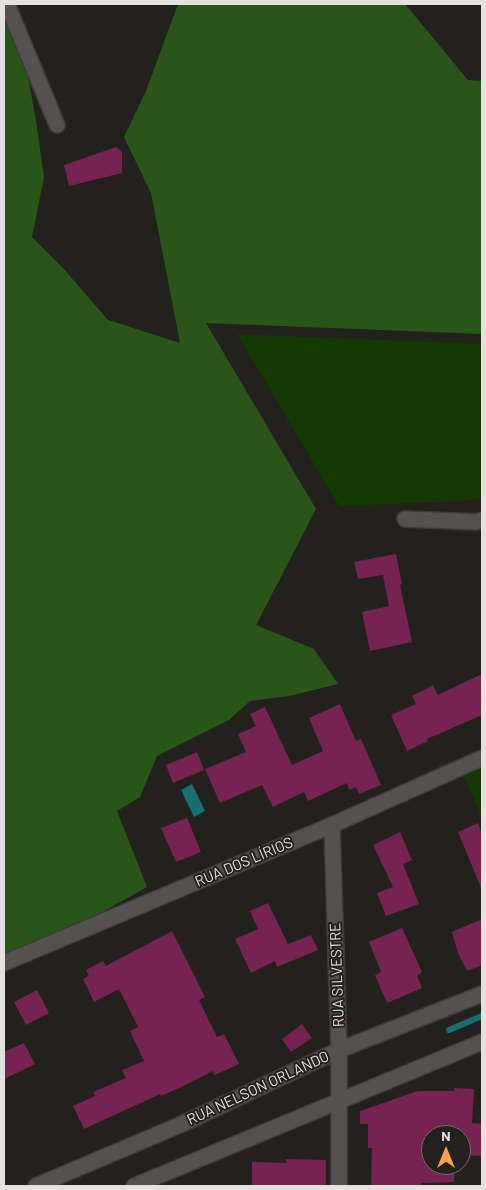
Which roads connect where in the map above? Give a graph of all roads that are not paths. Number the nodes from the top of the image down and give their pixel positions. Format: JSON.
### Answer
{"nodes":[{"id":1,"x":7,"y":4,"type":"edge"},
{"id":2,"x":57,"y":125,"type":"dead end"},
{"id":3,"x":405,"y":519,"type":"dead end"},
{"id":4,"x":482,"y":520,"type":"edge"},
{"id":5,"x":482,"y":758,"type":"edge"},
{"id":6,"x":332,"y":825,"type":"junction"},
{"id":7,"x":4,"y":963,"type":"edge"},
{"id":8,"x":482,"y":994,"type":"edge"},
{"id":9,"x":482,"y":1042,"type":"edge"},
{"id":10,"x":339,"y":1050,"type":"junction"},
{"id":11,"x":338,"y":1102,"type":"junction"},
{"id":12,"x":36,"y":1186,"type":"edge"},
{"id":13,"x":134,"y":1186,"type":"edge"},
{"id":14,"x":339,"y":1186,"type":"edge"}],
"edges":[{"from":1,"to":2,"type":"street"},
{"from":3,"to":4,"type":"street"},
{"from":5,"to":6,"type":"street","name":"RUA DOS LÍRIOS"},
{"from":6,"to":7,"type":"street","name":"RUA DOS LÍRIOS"},
{"from":6,"to":10,"type":"street","name":"RUA SILVESTRE"},
{"from":8,"to":10,"type":"street","name":"RUA NELSON ORLANDO"},
{"from":9,"to":11,"type":"street"},
{"from":10,"to":11,"type":"street","name":"RUA SILVESTRE"},
{"from":10,"to":12,"type":"street","name":"RUA NELSON ORLANDO"},
{"from":11,"to":13,"type":"street"},
{"from":11,"to":14,"type":"street","name":"RUA SILVESTRE"}]}
